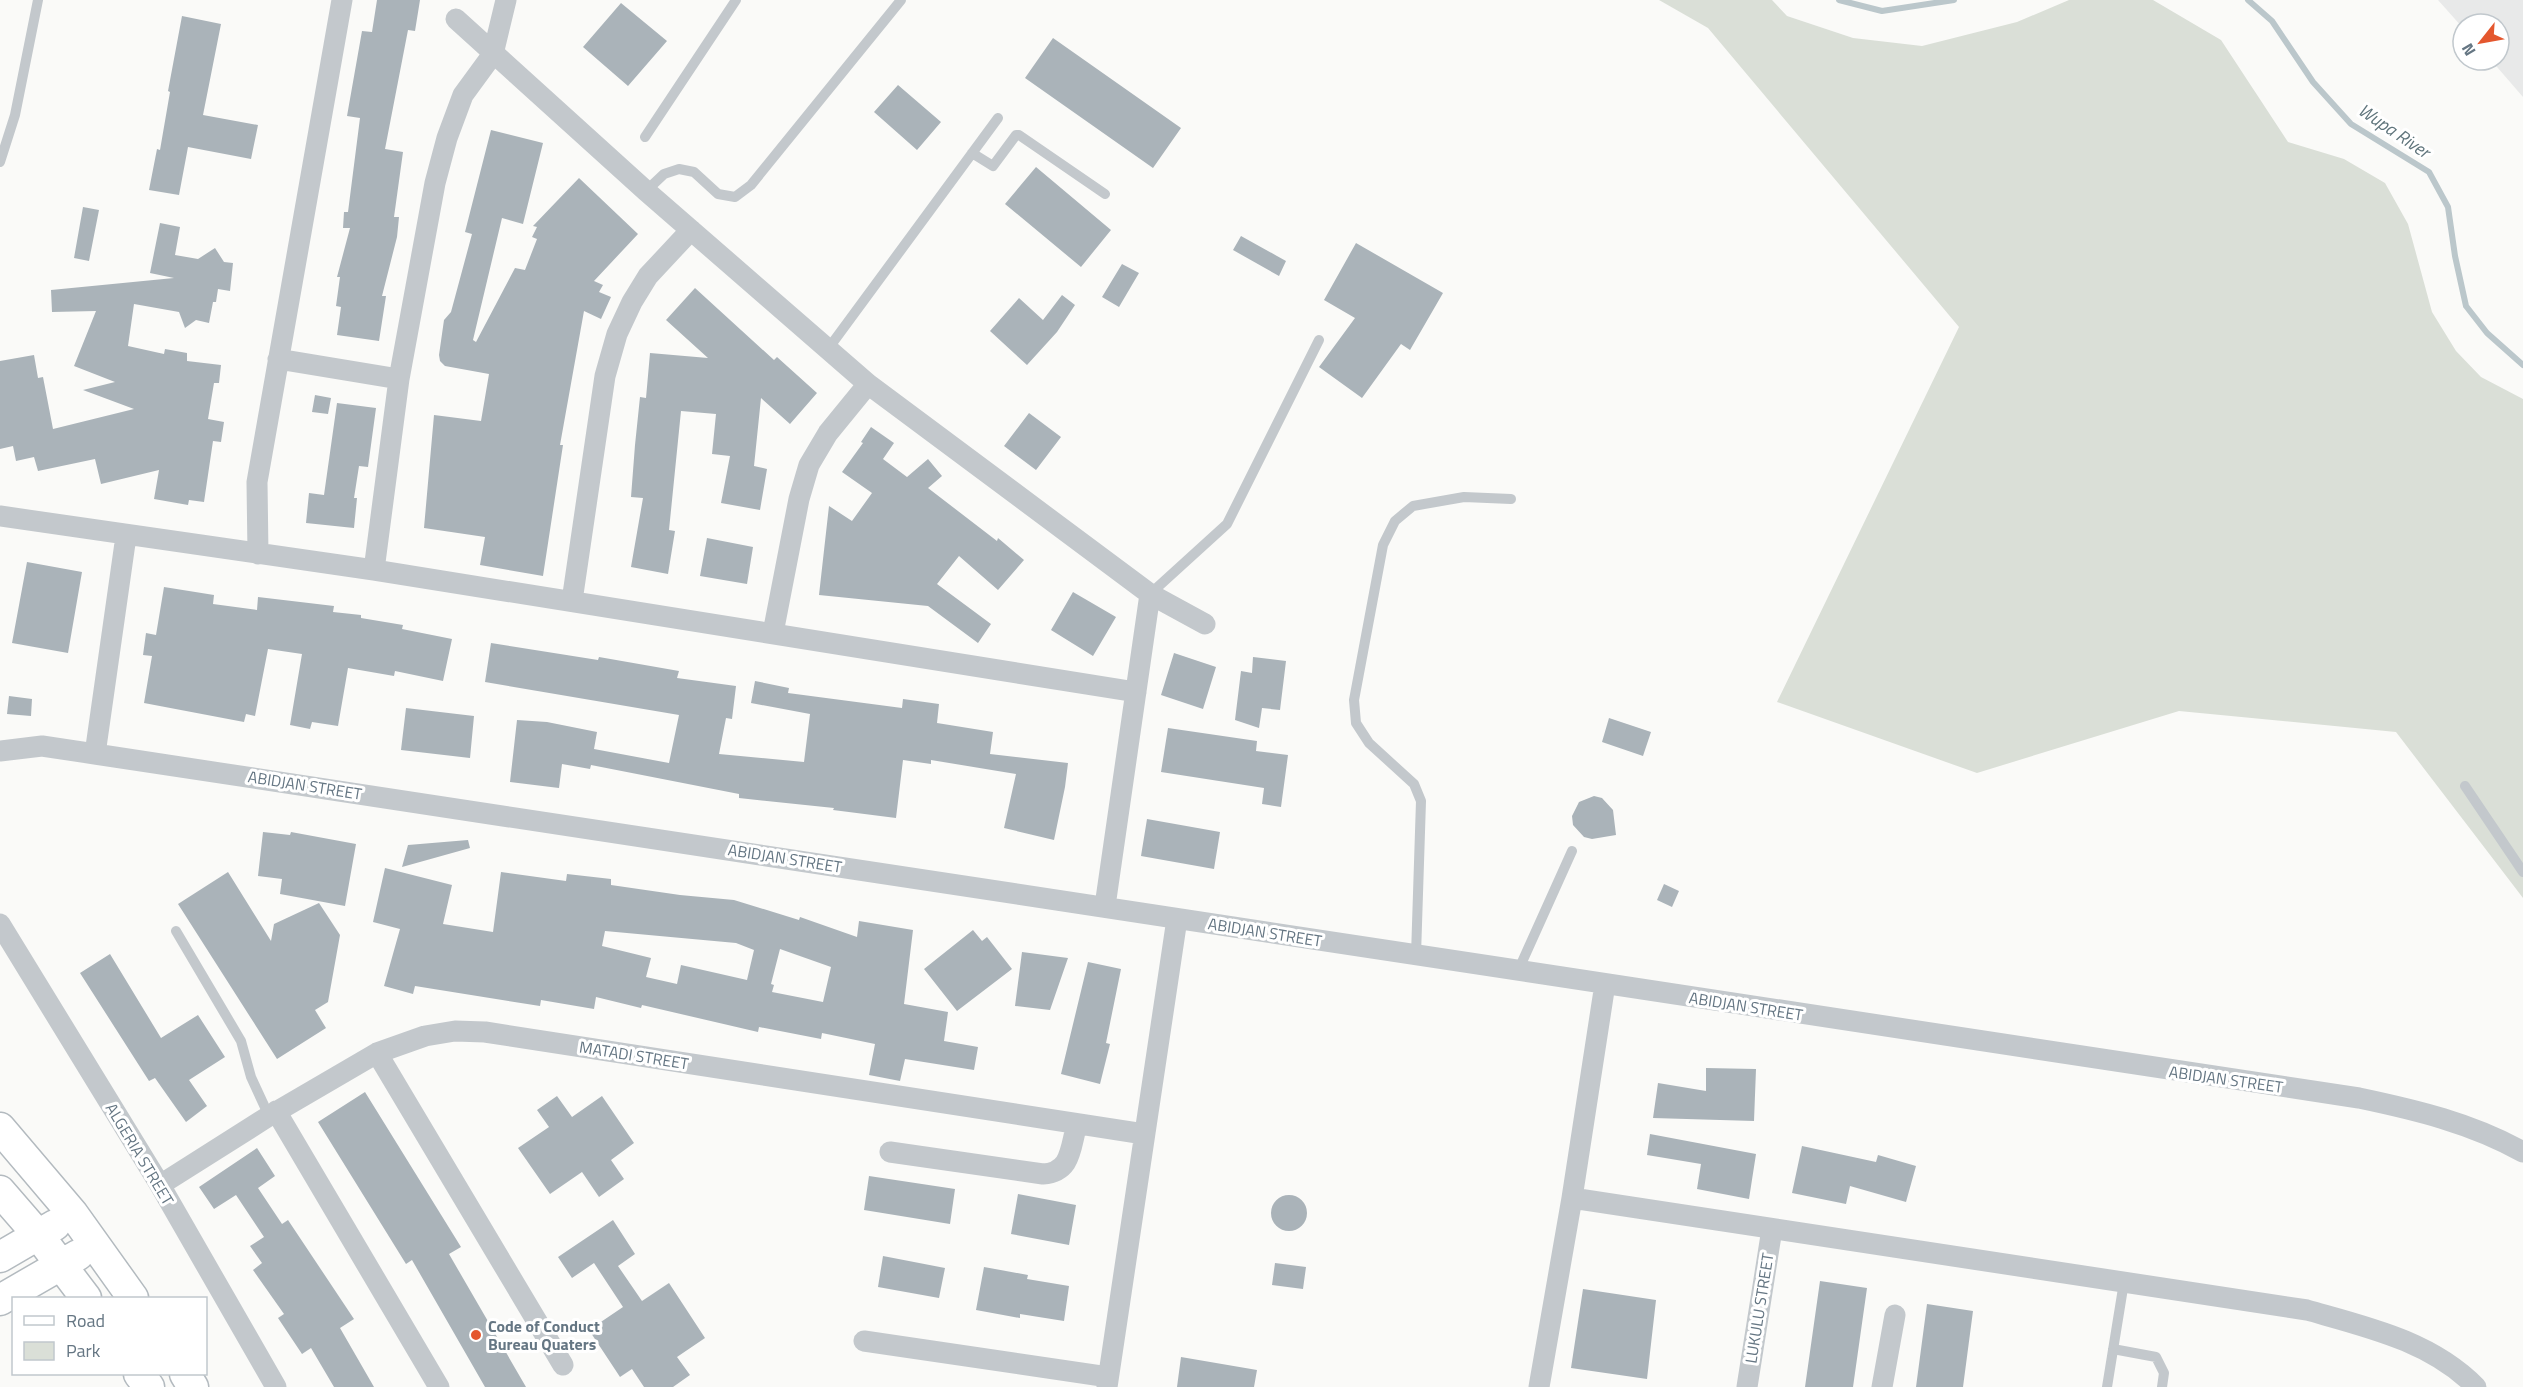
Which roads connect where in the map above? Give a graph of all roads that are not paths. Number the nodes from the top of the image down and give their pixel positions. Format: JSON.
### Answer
{"nodes":[{"id":1,"x":39,"y":0,"type":"edge"},
{"id":2,"x":342,"y":0,"type":"edge"},
{"id":3,"x":506,"y":0,"type":"edge"},
{"id":4,"x":736,"y":0,"type":"edge"},
{"id":5,"x":901,"y":0,"type":"edge"},
{"id":6,"x":456,"y":20,"type":"dead end"},
{"id":7,"x":493,"y":54,"type":"junction"},
{"id":8,"x":998,"y":118,"type":"dead end"},
{"id":9,"x":645,"y":137,"type":"dead end"},
{"id":10,"x":972,"y":153,"type":"junction"},
{"id":11,"x":0,"y":162,"type":"edge"},
{"id":12,"x":646,"y":191,"type":"junction"},
{"id":13,"x":1105,"y":194,"type":"dead end"},
{"id":14,"x":691,"y":230,"type":"junction"},
{"id":15,"x":1319,"y":340,"type":"dead end"},
{"id":16,"x":828,"y":349,"type":"junction"},
{"id":17,"x":278,"y":359,"type":"junction"},
{"id":18,"x":399,"y":379,"type":"junction"},
{"id":19,"x":867,"y":384,"type":"junction"},
{"id":20,"x":1511,"y":499,"type":"dead end"},
{"id":21,"x":0,"y":516,"type":"edge"},
{"id":22,"x":126,"y":536,"type":"junction"},
{"id":23,"x":258,"y":554,"type":"junction"},
{"id":24,"x":374,"y":570,"type":"junction"},
{"id":25,"x":1150,"y":594,"type":"junction"},
{"id":26,"x":572,"y":601,"type":"junction"},
{"id":27,"x":1205,"y":624,"type":"dead end"},
{"id":28,"x":773,"y":633,"type":"junction"},
{"id":29,"x":1136,"y":692,"type":"junction"},
{"id":30,"x":0,"y":751,"type":"edge"},
{"id":31,"x":95,"y":754,"type":"junction"},
{"id":32,"x":2465,"y":786,"type":"dead end"},
{"id":33,"x":1572,"y":851,"type":"dead end"},
{"id":34,"x":2523,"y":873,"type":"edge"},
{"id":35,"x":1105,"y":906,"type":"junction"},
{"id":36,"x":1177,"y":919,"type":"junction"},
{"id":37,"x":0,"y":924,"type":"edge"},
{"id":38,"x":176,"y":931,"type":"dead end"},
{"id":39,"x":1416,"y":955,"type":"junction"},
{"id":40,"x":1518,"y":971,"type":"junction"},
{"id":41,"x":1605,"y":984,"type":"junction"},
{"id":42,"x":377,"y":1053,"type":"junction"},
{"id":43,"x":272,"y":1113,"type":"junction"},
{"id":44,"x":1077,"y":1124,"type":"junction"},
{"id":45,"x":0,"y":1128,"type":"edge"},
{"id":46,"x":1144,"y":1134,"type":"junction"},
{"id":47,"x":890,"y":1152,"type":"dead end"},
{"id":48,"x":2523,"y":1152,"type":"edge"},
{"id":49,"x":160,"y":1185,"type":"junction"},
{"id":50,"x":0,"y":1191,"type":"edge"},
{"id":51,"x":1572,"y":1198,"type":"junction"},
{"id":52,"x":73,"y":1214,"type":"junction"},
{"id":53,"x":1772,"y":1229,"type":"junction"},
{"id":54,"x":39,"y":1236,"type":"junction"},
{"id":55,"x":96,"y":1244,"type":"junction"},
{"id":56,"x":0,"y":1257,"type":"edge"},
{"id":57,"x":62,"y":1265,"type":"junction"},
{"id":58,"x":2124,"y":1282,"type":"junction"},
{"id":59,"x":85,"y":1297,"type":"edge"},
{"id":60,"x":132,"y":1297,"type":"edge"},
{"id":61,"x":0,"y":1300,"type":"edge"},
{"id":62,"x":1894,"y":1315,"type":"dead end"},
{"id":63,"x":864,"y":1341,"type":"dead end"},
{"id":64,"x":2113,"y":1349,"type":"junction"},
{"id":65,"x":563,"y":1365,"type":"dead end"},
{"id":66,"x":1108,"y":1382,"type":"edge"},
{"id":67,"x":276,"y":1387,"type":"edge"},
{"id":68,"x":439,"y":1387,"type":"edge"},
{"id":69,"x":1539,"y":1387,"type":"edge"},
{"id":70,"x":1747,"y":1387,"type":"edge"},
{"id":71,"x":1882,"y":1387,"type":"edge"},
{"id":72,"x":2107,"y":1387,"type":"edge"},
{"id":73,"x":2162,"y":1387,"type":"edge"},
{"id":74,"x":2476,"y":1387,"type":"edge"}],
"edges":[{"from":1,"to":11,"type":"lane"},
{"from":2,"to":17,"type":"street"},
{"from":3,"to":7,"type":"street"},
{"from":4,"to":9,"type":"lane"},
{"from":5,"to":12,"type":"lane"},
{"from":6,"to":7,"type":"street"},
{"from":7,"to":12,"type":"street"},
{"from":7,"to":18,"type":"street"},
{"from":8,"to":10,"type":"lane"},
{"from":10,"to":13,"type":"lane"},
{"from":10,"to":16,"type":"lane"},
{"from":12,"to":14,"type":"street"},
{"from":14,"to":16,"type":"street"},
{"from":14,"to":26,"type":"street"},
{"from":15,"to":25,"type":"lane"},
{"from":16,"to":19,"type":"street"},
{"from":17,"to":18,"type":"street"},
{"from":17,"to":23,"type":"street"},
{"from":18,"to":24,"type":"street"},
{"from":19,"to":25,"type":"street"},
{"from":19,"to":28,"type":"street"},
{"from":20,"to":39,"type":"lane"},
{"from":21,"to":22,"type":"street"},
{"from":22,"to":23,"type":"street"},
{"from":22,"to":31,"type":"street"},
{"from":23,"to":24,"type":"street"},
{"from":24,"to":26,"type":"street"},
{"from":25,"to":27,"type":"street"},
{"from":25,"to":29,"type":"street"},
{"from":26,"to":28,"type":"street"},
{"from":28,"to":29,"type":"street"},
{"from":29,"to":35,"type":"street"},
{"from":30,"to":31,"type":"street","name":"ABIDJAN STREET"},
{"from":31,"to":35,"type":"street","name":"ABIDJAN STREET"},
{"from":32,"to":34,"type":"lane"},
{"from":33,"to":40,"type":"lane"},
{"from":35,"to":36,"type":"street","name":"ABIDJAN STREET"},
{"from":36,"to":39,"type":"street","name":"ABIDJAN STREET"},
{"from":36,"to":46,"type":"street"},
{"from":37,"to":49,"type":"street","name":"ALGERIA STREET"},
{"from":38,"to":43,"type":"lane"},
{"from":39,"to":40,"type":"street","name":"ABIDJAN STREET"},
{"from":40,"to":41,"type":"street","name":"ABIDJAN STREET"},
{"from":41,"to":48,"type":"street","name":"ABIDJAN STREET"},
{"from":41,"to":51,"type":"street"},
{"from":42,"to":43,"type":"street","name":"MATADI STREET"},
{"from":42,"to":44,"type":"street","name":"MATADI STREET"},
{"from":42,"to":65,"type":"street"},
{"from":43,"to":49,"type":"street","name":"MATADI STREET"},
{"from":43,"to":68,"type":"street"},
{"from":44,"to":46,"type":"street","name":"MATADI STREET"},
{"from":44,"to":47,"type":"street"},
{"from":45,"to":52,"type":"main road"},
{"from":46,"to":66,"type":"street"},
{"from":49,"to":67,"type":"street","name":"ALGERIA STREET"},
{"from":50,"to":54,"type":"main road"},
{"from":51,"to":53,"type":"street"},
{"from":51,"to":69,"type":"street"},
{"from":52,"to":54,"type":"main road"},
{"from":52,"to":55,"type":"main road"},
{"from":53,"to":58,"type":"street"},
{"from":53,"to":70,"type":"street","name":"LUKULU STREET"},
{"from":54,"to":56,"type":"main road"},
{"from":54,"to":57,"type":"main road"},
{"from":55,"to":57,"type":"main road"},
{"from":55,"to":60,"type":"main road"},
{"from":57,"to":59,"type":"main road"},
{"from":57,"to":61,"type":"main road"},
{"from":58,"to":64,"type":"lane"},
{"from":58,"to":74,"type":"street"},
{"from":62,"to":71,"type":"street"},
{"from":63,"to":66,"type":"street"},
{"from":64,"to":72,"type":"lane"},
{"from":64,"to":73,"type":"lane"}]}
